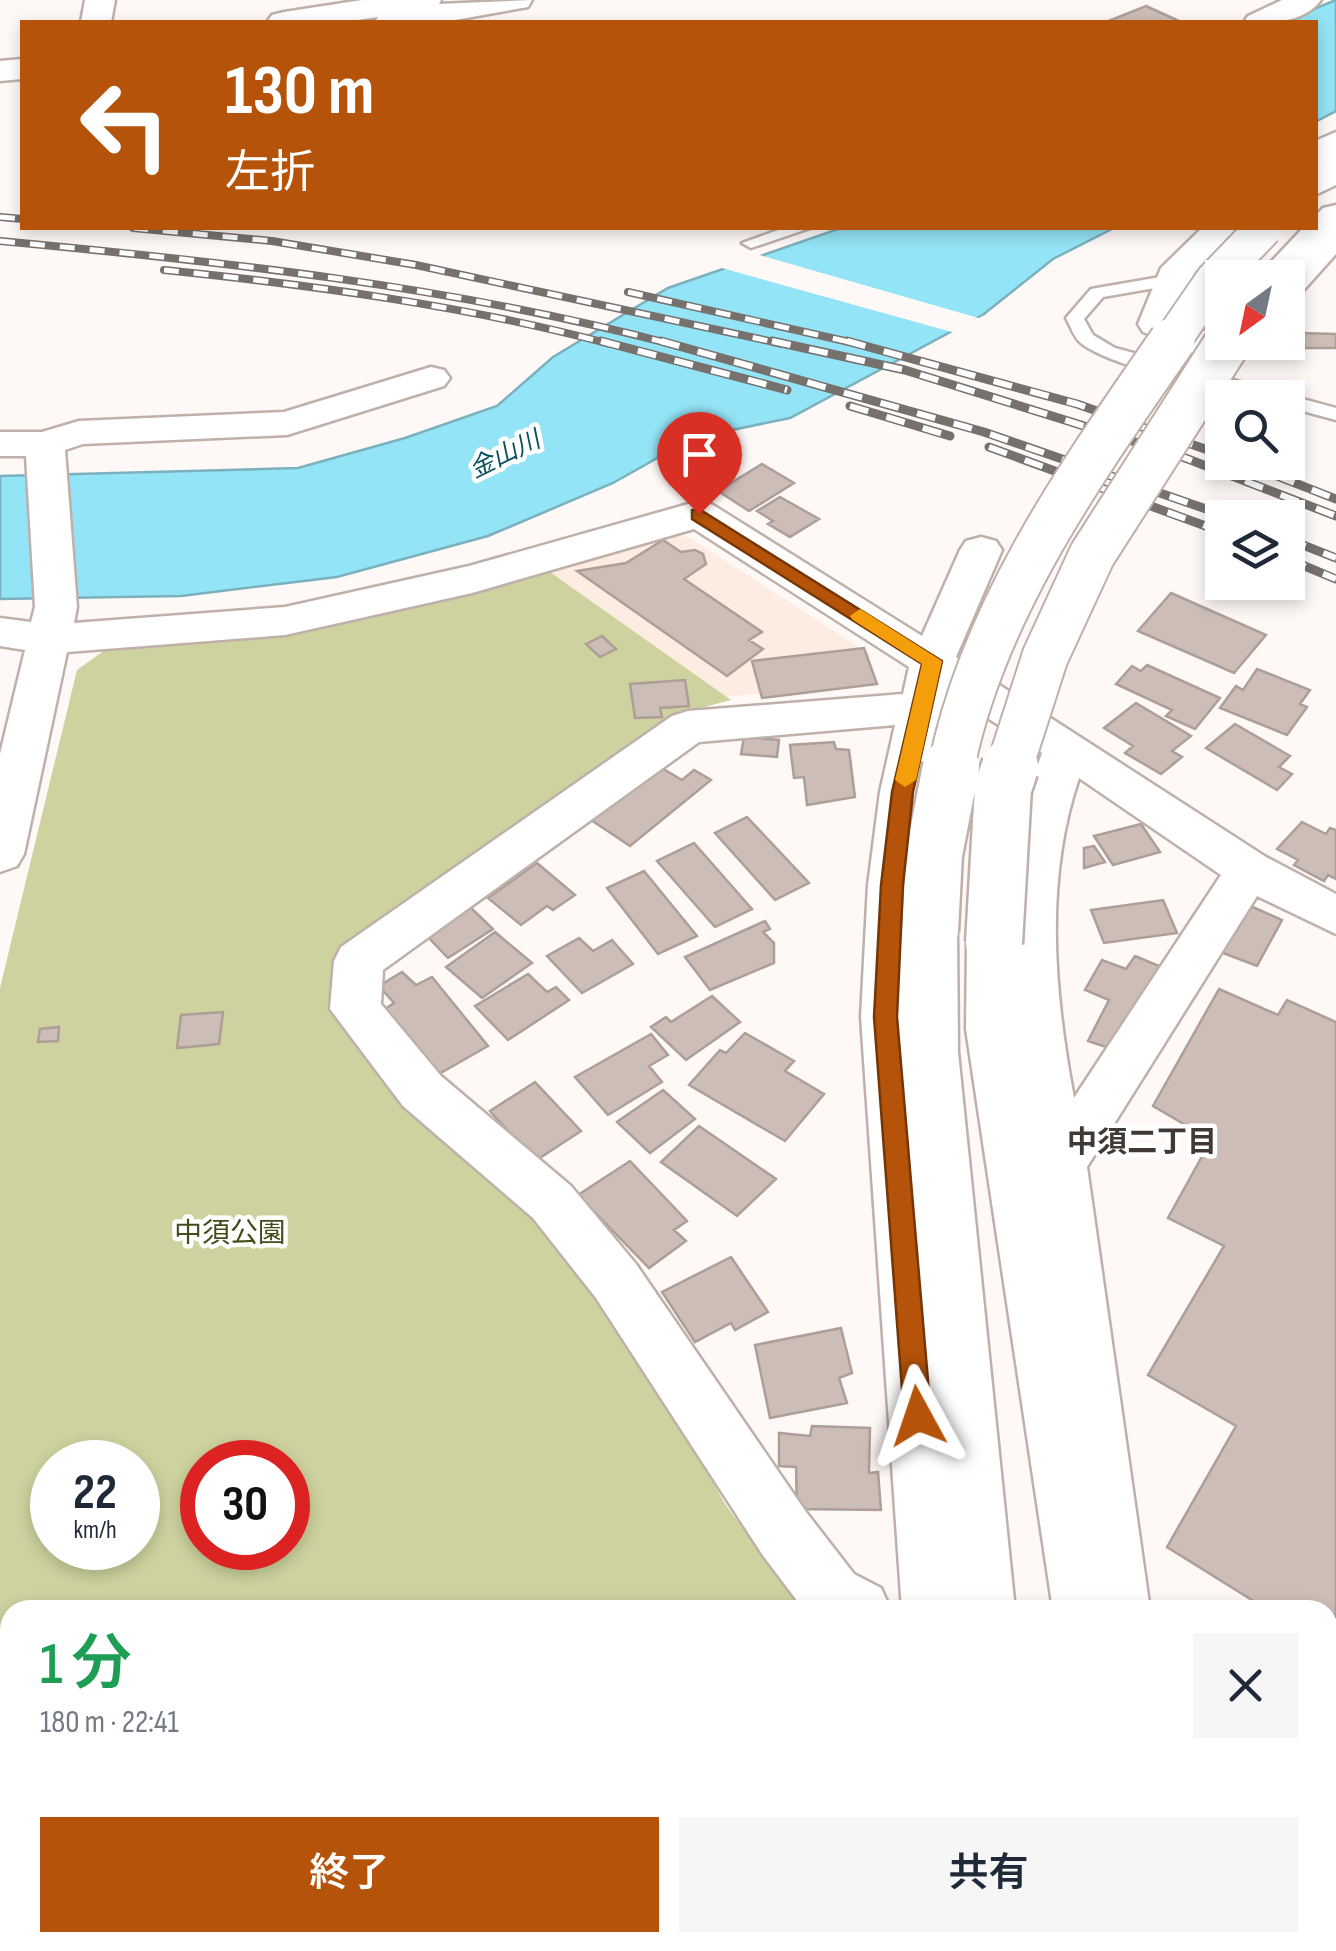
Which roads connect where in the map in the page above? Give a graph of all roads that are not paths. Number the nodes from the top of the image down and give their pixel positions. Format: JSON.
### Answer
{"nodes":[{"id":1,"x":426,"y":0,"type":"edge"},
{"id":2,"x":516,"y":0,"type":"edge"},
{"id":3,"x":1306,"y":0,"type":"edge"},
{"id":4,"x":297,"y":20,"type":"edge"},
{"id":5,"x":399,"y":20,"type":"edge"},
{"id":6,"x":1263,"y":20,"type":"edge"},
{"id":7,"x":1336,"y":216,"type":"edge"},
{"id":8,"x":794,"y":230,"type":"edge"},
{"id":9,"x":1220,"y":230,"type":"edge"},
{"id":10,"x":1262,"y":230,"type":"edge"},
{"id":11,"x":1336,"y":234,"type":"edge"},
{"id":12,"x":752,"y":242,"type":"dead end"},
{"id":13,"x":1293,"y":260,"type":"edge"},
{"id":14,"x":1305,"y":267,"type":"edge"},
{"id":15,"x":1172,"y":280,"type":"junction"},
{"id":16,"x":1205,"y":344,"type":"edge"},
{"id":17,"x":1215,"y":360,"type":"edge"},
{"id":18,"x":431,"y":378,"type":"dead end"},
{"id":19,"x":1210,"y":380,"type":"edge"},
{"id":20,"x":1305,"y":406,"type":"edge"},
{"id":21,"x":1336,"y":414,"type":"edge"},
{"id":22,"x":0,"y":444,"type":"edge"},
{"id":23,"x":46,"y":444,"type":"junction"},
{"id":24,"x":981,"y":550,"type":"dead end"},
{"id":25,"x":54,"y":623,"type":"junction"},
{"id":26,"x":0,"y":632,"type":"edge"},
{"id":27,"x":926,"y":684,"type":"junction"},
{"id":28,"x":1066,"y":747,"type":"junction"},
{"id":29,"x":0,"y":854,"type":"edge"},
{"id":30,"x":1249,"y":870,"type":"junction"},
{"id":31,"x":1336,"y":916,"type":"edge"},
{"id":32,"x":1060,"y":1164,"type":"junction"},
{"id":33,"x":840,"y":1600,"type":"edge"},
{"id":34,"x":933,"y":1600,"type":"edge"},
{"id":35,"x":979,"y":1600,"type":"edge"},
{"id":36,"x":1086,"y":1600,"type":"edge"},
{"id":37,"x":1117,"y":1600,"type":"edge"}],
"edges":[{"from":1,"to":4,"type":"main road"},
{"from":2,"to":5,"type":"main road"},
{"from":3,"to":6,"type":"street"},
{"from":7,"to":13,"type":"main road"},
{"from":8,"to":12,"type":"lane"},
{"from":9,"to":15,"type":"street"},
{"from":10,"to":35,"type":"main road","bridge":true},
{"from":11,"to":14,"type":"street"},
{"from":15,"to":16,"type":"street"},
{"from":15,"to":19,"type":"lane"},
{"from":17,"to":36,"type":"main road","bridge":true},
{"from":18,"to":23,"type":"street"},
{"from":20,"to":21,"type":"lane"},
{"from":22,"to":23,"type":"street"},
{"from":23,"to":25,"type":"street"},
{"from":24,"to":27,"type":"street"},
{"from":25,"to":26,"type":"street"},
{"from":25,"to":27,"type":"street"},
{"from":25,"to":29,"type":"street"},
{"from":27,"to":28,"type":"street"},
{"from":27,"to":33,"type":"street"},
{"from":27,"to":34,"type":"street"},
{"from":28,"to":30,"type":"street"},
{"from":28,"to":32,"type":"street"},
{"from":30,"to":31,"type":"street"},
{"from":30,"to":32,"type":"street"},
{"from":32,"to":37,"type":"street"}]}
